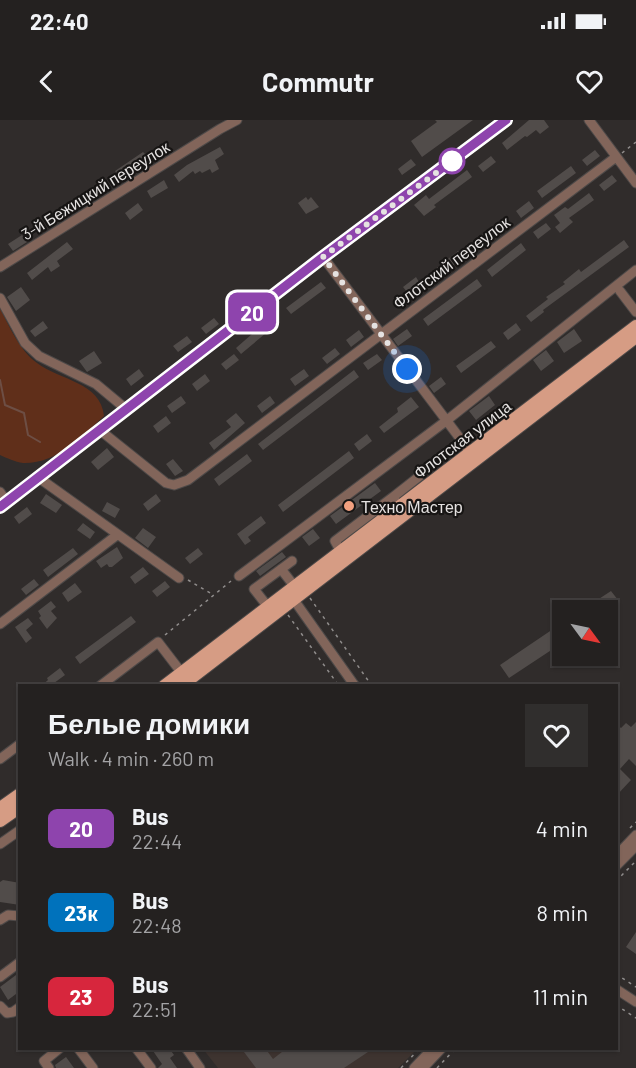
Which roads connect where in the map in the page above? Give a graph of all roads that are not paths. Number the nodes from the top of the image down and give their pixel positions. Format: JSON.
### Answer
{"nodes":[{"id":1,"x":237,"y":120,"type":"edge"},
{"id":2,"x":506,"y":120,"type":"edge"},
{"id":3,"x":589,"y":120,"type":"edge"},
{"id":4,"x":616,"y":157,"type":"junction"},
{"id":5,"x":636,"y":183,"type":"edge"},
{"id":6,"x":323,"y":257,"type":"junction"},
{"id":7,"x":0,"y":267,"type":"edge"},
{"id":8,"x":636,"y":270,"type":"edge"},
{"id":9,"x":620,"y":291,"type":"dead end"},
{"id":10,"x":0,"y":298,"type":"edge"},
{"id":11,"x":636,"y":312,"type":"edge"},
{"id":12,"x":636,"y":326,"type":"edge"},
{"id":13,"x":381,"y":334,"type":"junction"},
{"id":14,"x":636,"y":337,"type":"edge"},
{"id":15,"x":126,"y":410,"type":"junction"},
{"id":16,"x":446,"y":421,"type":"junction"},
{"id":17,"x":101,"y":430,"type":"junction"},
{"id":18,"x":471,"y":453,"type":"junction"},
{"id":19,"x":421,"y":475,"type":"dead end"},
{"id":20,"x":39,"y":478,"type":"junction"},
{"id":21,"x":0,"y":492,"type":"edge"},
{"id":22,"x":397,"y":502,"type":"junction"},
{"id":23,"x":4,"y":504,"type":"edge"},
{"id":24,"x":117,"y":535,"type":"junction"},
{"id":25,"x":292,"y":561,"type":"dead end"},
{"id":26,"x":281,"y":569,"type":"junction"},
{"id":27,"x":238,"y":576,"type":"road end"},
{"id":28,"x":178,"y":578,"type":"road end"},
{"id":29,"x":294,"y":593,"type":"junction"},
{"id":30,"x":276,"y":611,"type":"junction"},
{"id":31,"x":0,"y":624,"type":"edge"},
{"id":32,"x":181,"y":672,"type":"junction"},
{"id":33,"x":103,"y":684,"type":"edge"},
{"id":34,"x":166,"y":684,"type":"edge"},
{"id":35,"x":184,"y":684,"type":"edge"},
{"id":36,"x":354,"y":684,"type":"edge"},
{"id":37,"x":18,"y":746,"type":"edge"},
{"id":38,"x":0,"y":759,"type":"edge"},
{"id":39,"x":12,"y":810,"type":"edge"},
{"id":40,"x":0,"y":821,"type":"edge"},
{"id":41,"x":18,"y":831,"type":"edge"},
{"id":42,"x":636,"y":835,"type":"edge"},
{"id":43,"x":0,"y":844,"type":"edge"},
{"id":44,"x":636,"y":846,"type":"edge"},
{"id":45,"x":618,"y":854,"type":"edge"},
{"id":46,"x":618,"y":864,"type":"edge"},
{"id":47,"x":18,"y":916,"type":"edge"},
{"id":48,"x":0,"y":920,"type":"edge"},
{"id":49,"x":18,"y":964,"type":"edge"},
{"id":50,"x":0,"y":977,"type":"edge"},
{"id":51,"x":618,"y":990,"type":"edge"},
{"id":52,"x":636,"y":1002,"type":"edge"},
{"id":53,"x":0,"y":1006,"type":"edge"},
{"id":54,"x":18,"y":1009,"type":"edge"},
{"id":55,"x":57,"y":1050,"type":"edge"},
{"id":56,"x":80,"y":1050,"type":"edge"},
{"id":57,"x":138,"y":1050,"type":"edge"},
{"id":58,"x":187,"y":1050,"type":"edge"},
{"id":59,"x":431,"y":1050,"type":"edge"},
{"id":60,"x":440,"y":1050,"type":"edge"},
{"id":61,"x":49,"y":1068,"type":"edge"},
{"id":62,"x":93,"y":1068,"type":"edge"},
{"id":63,"x":151,"y":1068,"type":"edge"},
{"id":64,"x":200,"y":1068,"type":"edge"},
{"id":65,"x":414,"y":1068,"type":"edge"},
{"id":66,"x":423,"y":1068,"type":"edge"}],
"edges":[{"from":1,"to":7,"type":"street","name":"3-й Бежицкий переулок"},
{"from":2,"to":6,"type":"street"},
{"from":3,"to":4,"type":"street"},
{"from":4,"to":5,"type":"street"},
{"from":4,"to":13,"type":"street","name":"Флотский переулок"},
{"from":6,"to":13,"type":"street"},
{"from":6,"to":15,"type":"street"},
{"from":8,"to":16,"type":"street","name":"Флотская улица"},
{"from":9,"to":11,"type":"street"},
{"from":10,"to":15,"type":"street"},
{"from":12,"to":18,"type":"main road","name":"Флотская улица"},
{"from":13,"to":16,"type":"street"},
{"from":13,"to":17,"type":"street","name":"Флотский переулок"},
{"from":14,"to":29,"type":"main road","name":"Флотская улица"},
{"from":15,"to":17,"type":"street"},
{"from":16,"to":18,"type":"street"},
{"from":16,"to":27,"type":"street","name":"Флотская улица"},
{"from":17,"to":20,"type":"street"},
{"from":18,"to":22,"type":"main road","name":"Флотская улица"},
{"from":19,"to":22,"type":"street"},
{"from":20,"to":23,"type":"street"},
{"from":20,"to":24,"type":"street"},
{"from":21,"to":23,"type":"street"},
{"from":22,"to":29,"type":"main road","name":"Флотская улица"},
{"from":24,"to":28,"type":"street"},
{"from":24,"to":31,"type":"street"},
{"from":25,"to":26,"type":"street"},
{"from":26,"to":29,"type":"street"},
{"from":26,"to":30,"type":"street"},
{"from":29,"to":30,"type":"main road","name":"Флотская улица"},
{"from":29,"to":36,"type":"street"},
{"from":30,"to":32,"type":"main road","name":"Флотская улица"},
{"from":30,"to":35,"type":"main road","name":"Флотская улица"},
{"from":32,"to":33,"type":"street"},
{"from":32,"to":34,"type":"main road","name":"Флотская улица"},
{"from":37,"to":38,"type":"street"},
{"from":39,"to":40,"type":"main road"},
{"from":41,"to":43,"type":"street"},
{"from":42,"to":45,"type":"street"},
{"from":44,"to":46,"type":"street"},
{"from":47,"to":48,"type":"street"},
{"from":49,"to":50,"type":"street"},
{"from":51,"to":52,"type":"street"},
{"from":53,"to":54,"type":"street"},
{"from":55,"to":61,"type":"street"},
{"from":56,"to":62,"type":"street"},
{"from":57,"to":63,"type":"street"},
{"from":58,"to":64,"type":"street"},
{"from":59,"to":65,"type":"street"},
{"from":60,"to":66,"type":"street"}]}
